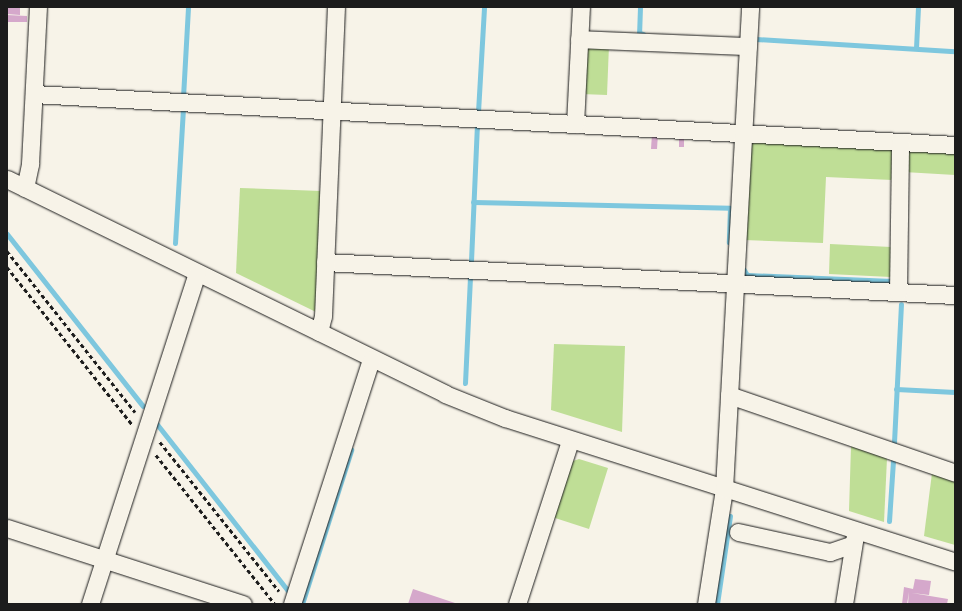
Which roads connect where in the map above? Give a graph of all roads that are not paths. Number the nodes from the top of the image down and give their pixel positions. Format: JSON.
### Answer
{"nodes":[{"id":1,"x":38,"y":7,"type":"edge"},
{"id":2,"x":336,"y":7,"type":"edge"},
{"id":3,"x":581,"y":7,"type":"edge"},
{"id":4,"x":750,"y":7,"type":"edge"},
{"id":5,"x":579,"y":39,"type":"junction"},
{"id":6,"x":748,"y":46,"type":"junction"},
{"id":7,"x":34,"y":94,"type":"junction"},
{"id":8,"x":330,"y":110,"type":"junction"},
{"id":9,"x":575,"y":124,"type":"junction"},
{"id":10,"x":743,"y":133,"type":"junction"},
{"id":11,"x":900,"y":142,"type":"junction"},
{"id":12,"x":955,"y":145,"type":"edge"},
{"id":13,"x":7,"y":179,"type":"edge"},
{"id":14,"x":25,"y":188,"type":"junction"},
{"id":15,"x":325,"y":262,"type":"junction"},
{"id":16,"x":197,"y":273,"type":"junction"},
{"id":17,"x":735,"y":283,"type":"junction"},
{"id":18,"x":898,"y":292,"type":"junction"},
{"id":19,"x":955,"y":295,"type":"edge"},
{"id":20,"x":319,"y":332,"type":"junction"},
{"id":21,"x":371,"y":358,"type":"junction"},
{"id":22,"x":729,"y":395,"type":"junction"},
{"id":23,"x":570,"y":441,"type":"junction"},
{"id":24,"x":955,"y":473,"type":"edge"},
{"id":25,"x":724,"y":489,"type":"junction"},
{"id":26,"x":7,"y":528,"type":"edge"},
{"id":27,"x":738,"y":532,"type":"dead end"},
{"id":28,"x":855,"y":537,"type":"junction"},
{"id":29,"x":104,"y":560,"type":"junction"},
{"id":30,"x":955,"y":562,"type":"edge"},
{"id":31,"x":90,"y":604,"type":"edge"},
{"id":32,"x":243,"y":604,"type":"edge"},
{"id":33,"x":292,"y":604,"type":"edge"},
{"id":34,"x":517,"y":604,"type":"edge"},
{"id":35,"x":706,"y":604,"type":"edge"},
{"id":36,"x":844,"y":604,"type":"edge"}],
"edges":[{"from":1,"to":7,"type":"street"},
{"from":2,"to":8,"type":"street"},
{"from":3,"to":5,"type":"street"},
{"from":4,"to":6,"type":"street"},
{"from":5,"to":6,"type":"street"},
{"from":5,"to":9,"type":"street"},
{"from":6,"to":10,"type":"street"},
{"from":7,"to":8,"type":"street"},
{"from":7,"to":14,"type":"street"},
{"from":8,"to":9,"type":"street"},
{"from":8,"to":15,"type":"street"},
{"from":9,"to":10,"type":"street"},
{"from":10,"to":11,"type":"street"},
{"from":10,"to":17,"type":"street"},
{"from":11,"to":12,"type":"street"},
{"from":11,"to":18,"type":"street"},
{"from":13,"to":14,"type":"street"},
{"from":14,"to":16,"type":"street"},
{"from":15,"to":17,"type":"street"},
{"from":15,"to":20,"type":"street"},
{"from":16,"to":20,"type":"street"},
{"from":16,"to":29,"type":"street"},
{"from":17,"to":18,"type":"street"},
{"from":17,"to":22,"type":"street"},
{"from":18,"to":19,"type":"street"},
{"from":20,"to":21,"type":"street"},
{"from":21,"to":23,"type":"street"},
{"from":21,"to":33,"type":"street"},
{"from":22,"to":24,"type":"street"},
{"from":22,"to":25,"type":"street"},
{"from":23,"to":25,"type":"street"},
{"from":23,"to":34,"type":"street"},
{"from":25,"to":28,"type":"street"},
{"from":25,"to":35,"type":"street"},
{"from":26,"to":29,"type":"street"},
{"from":27,"to":28,"type":"street"},
{"from":28,"to":30,"type":"street"},
{"from":28,"to":36,"type":"street"},
{"from":29,"to":31,"type":"street"},
{"from":29,"to":32,"type":"street"}]}
